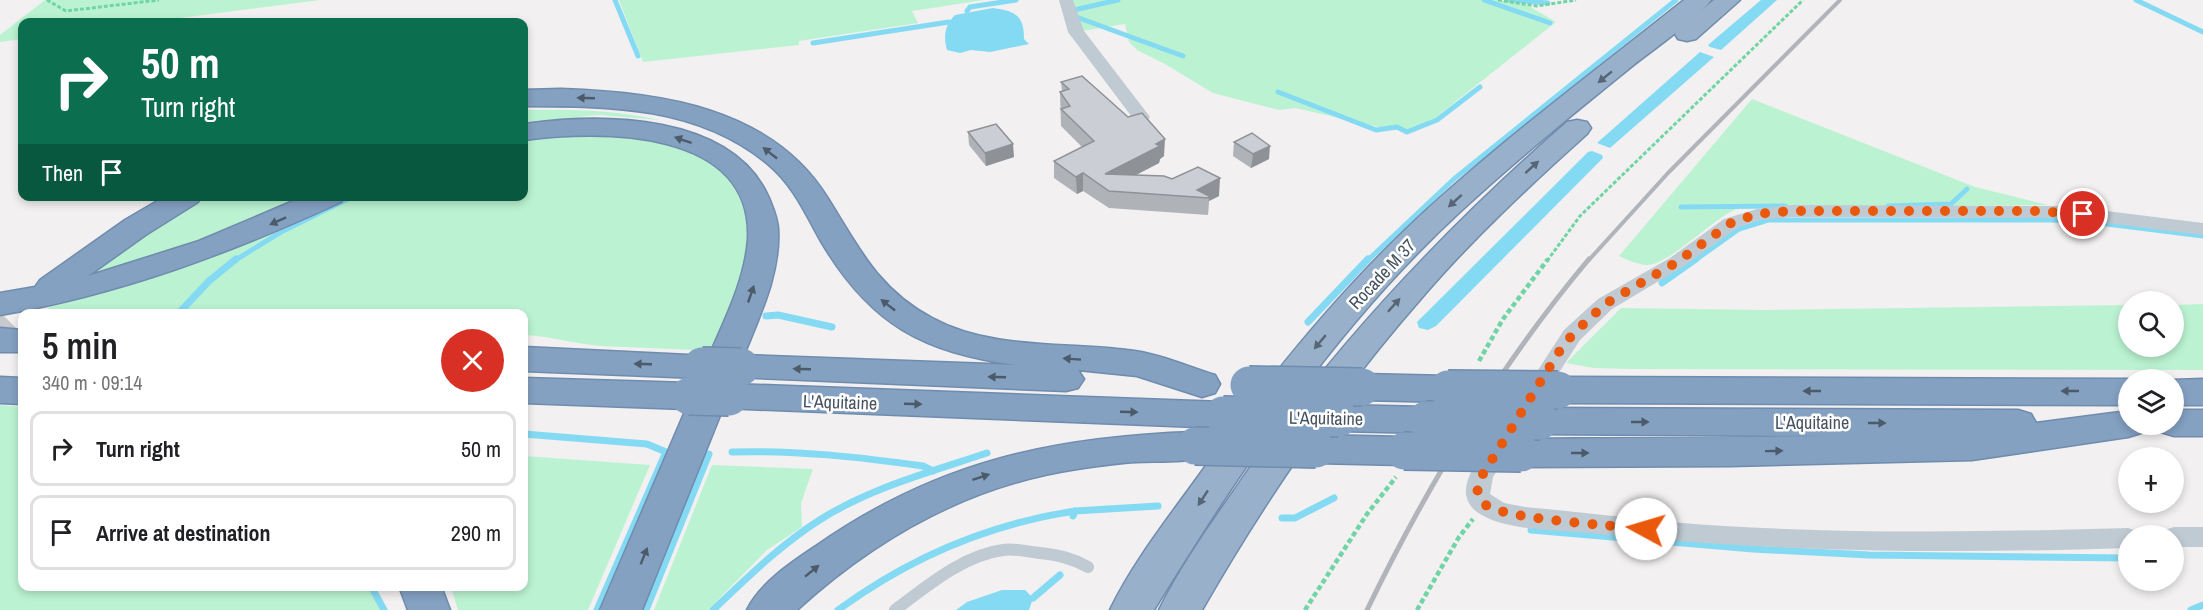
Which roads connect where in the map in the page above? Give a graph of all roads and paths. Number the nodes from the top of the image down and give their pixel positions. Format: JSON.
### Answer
{"nodes":[{"id":1,"x":46,"y":0,"type":"edge"},
{"id":2,"x":159,"y":0,"type":"edge"},
{"id":3,"x":1066,"y":0,"type":"edge"},
{"id":4,"x":1498,"y":0,"type":"edge"},
{"id":5,"x":1576,"y":0,"type":"edge"},
{"id":6,"x":1699,"y":0,"type":"edge"},
{"id":7,"x":1728,"y":0,"type":"edge"},
{"id":8,"x":1803,"y":0,"type":"edge"},
{"id":9,"x":528,"y":98,"type":"edge"},
{"id":10,"x":1141,"y":117,"type":"edge"},
{"id":11,"x":528,"y":131,"type":"edge"},
{"id":12,"x":179,"y":201,"type":"edge"},
{"id":13,"x":321,"y":201,"type":"edge"},
{"id":14,"x":2203,"y":229,"type":"edge"},
{"id":15,"x":51,"y":287,"type":"dead end"},
{"id":16,"x":43,"y":309,"type":"tunnel mouth"},
{"id":17,"x":528,"y":360,"type":"edge"},
{"id":18,"x":0,"y":370,"type":"edge"},
{"id":19,"x":18,"y":370,"type":"edge"},
{"id":20,"x":1461,"y":378,"type":"junction"},
{"id":21,"x":696,"y":381,"type":"junction"},
{"id":22,"x":735,"y":382,"type":"junction"},
{"id":23,"x":1202,"y":384,"type":"junction"},
{"id":24,"x":0,"y":390,"type":"edge"},
{"id":25,"x":528,"y":390,"type":"edge"},
{"id":26,"x":18,"y":391,"type":"edge"},
{"id":27,"x":2118,"y":392,"type":"edge"},
{"id":28,"x":2184,"y":392,"type":"edge"},
{"id":29,"x":2203,"y":392,"type":"edge"},
{"id":30,"x":2184,"y":423,"type":"edge"},
{"id":31,"x":2203,"y":423,"type":"edge"},
{"id":32,"x":2118,"y":424,"type":"edge"},
{"id":33,"x":2118,"y":425,"type":"edge"},
{"id":34,"x":1403,"y":460,"type":"junction"},
{"id":35,"x":1488,"y":507,"type":"junction"},
{"id":36,"x":2184,"y":537,"type":"edge"},
{"id":37,"x":2203,"y":537,"type":"edge"},
{"id":38,"x":2118,"y":538,"type":"edge"},
{"id":39,"x":1088,"y":567,"type":"dead end"},
{"id":40,"x":422,"y":591,"type":"edge"},
{"id":41,"x":429,"y":610,"type":"edge"},
{"id":42,"x":621,"y":610,"type":"edge"},
{"id":43,"x":768,"y":610,"type":"edge"},
{"id":44,"x":895,"y":610,"type":"edge"},
{"id":45,"x":1131,"y":610,"type":"edge"},
{"id":46,"x":1180,"y":610,"type":"edge"},
{"id":47,"x":1305,"y":610,"type":"edge"},
{"id":48,"x":1417,"y":610,"type":"edge"}],
"edges":[{"from":1,"to":2,"type":"path"},
{"from":3,"to":10,"type":"street"},
{"from":4,"to":5,"type":"path"},
{"from":6,"to":45,"type":"highway","name":"Rocade M 37","one_way":true},
{"from":46,"to":7,"type":"highway","name":"Rocade M 37","one_way":true},
{"from":8,"to":20,"type":"path"},
{"from":23,"to":9,"type":"highway","one_way":true},
{"from":42,"to":11,"type":"highway","one_way":true},
{"from":12,"to":15,"type":"highway"},
{"from":13,"to":16,"type":"highway","one_way":true},
{"from":14,"to":35,"type":"street"},
{"from":21,"to":17,"type":"highway","name":"L'Aquitaine","one_way":true},
{"from":18,"to":19,"type":"highway"},
{"from":20,"to":23,"type":"highway","name":"L'Aquitaine","bridge":true},
{"from":27,"to":20,"type":"highway","name":"L'Aquitaine","one_way":true,"bridge":true},
{"from":21,"to":22,"type":"highway","name":"L'Aquitaine","bridge":true},
{"from":21,"to":25,"type":"highway","name":"L'Aquitaine"},
{"from":23,"to":22,"type":"highway","name":"L'Aquitaine","one_way":true},
{"from":22,"to":32,"type":"highway","name":"L'Aquitaine","one_way":true,"bridge":true},
{"from":24,"to":26,"type":"highway"},
{"from":28,"to":29,"type":"highway"},
{"from":30,"to":31,"type":"highway"},
{"from":34,"to":33,"type":"highway","one_way":true,"bridge":true},
{"from":43,"to":34,"type":"highway","one_way":true,"bridge":true},
{"from":34,"to":47,"type":"path"},
{"from":35,"to":38,"type":"street"},
{"from":35,"to":48,"type":"path"},
{"from":36,"to":37,"type":"street"},
{"from":39,"to":44,"type":"lane"},
{"from":40,"to":41,"type":"highway"}]}
